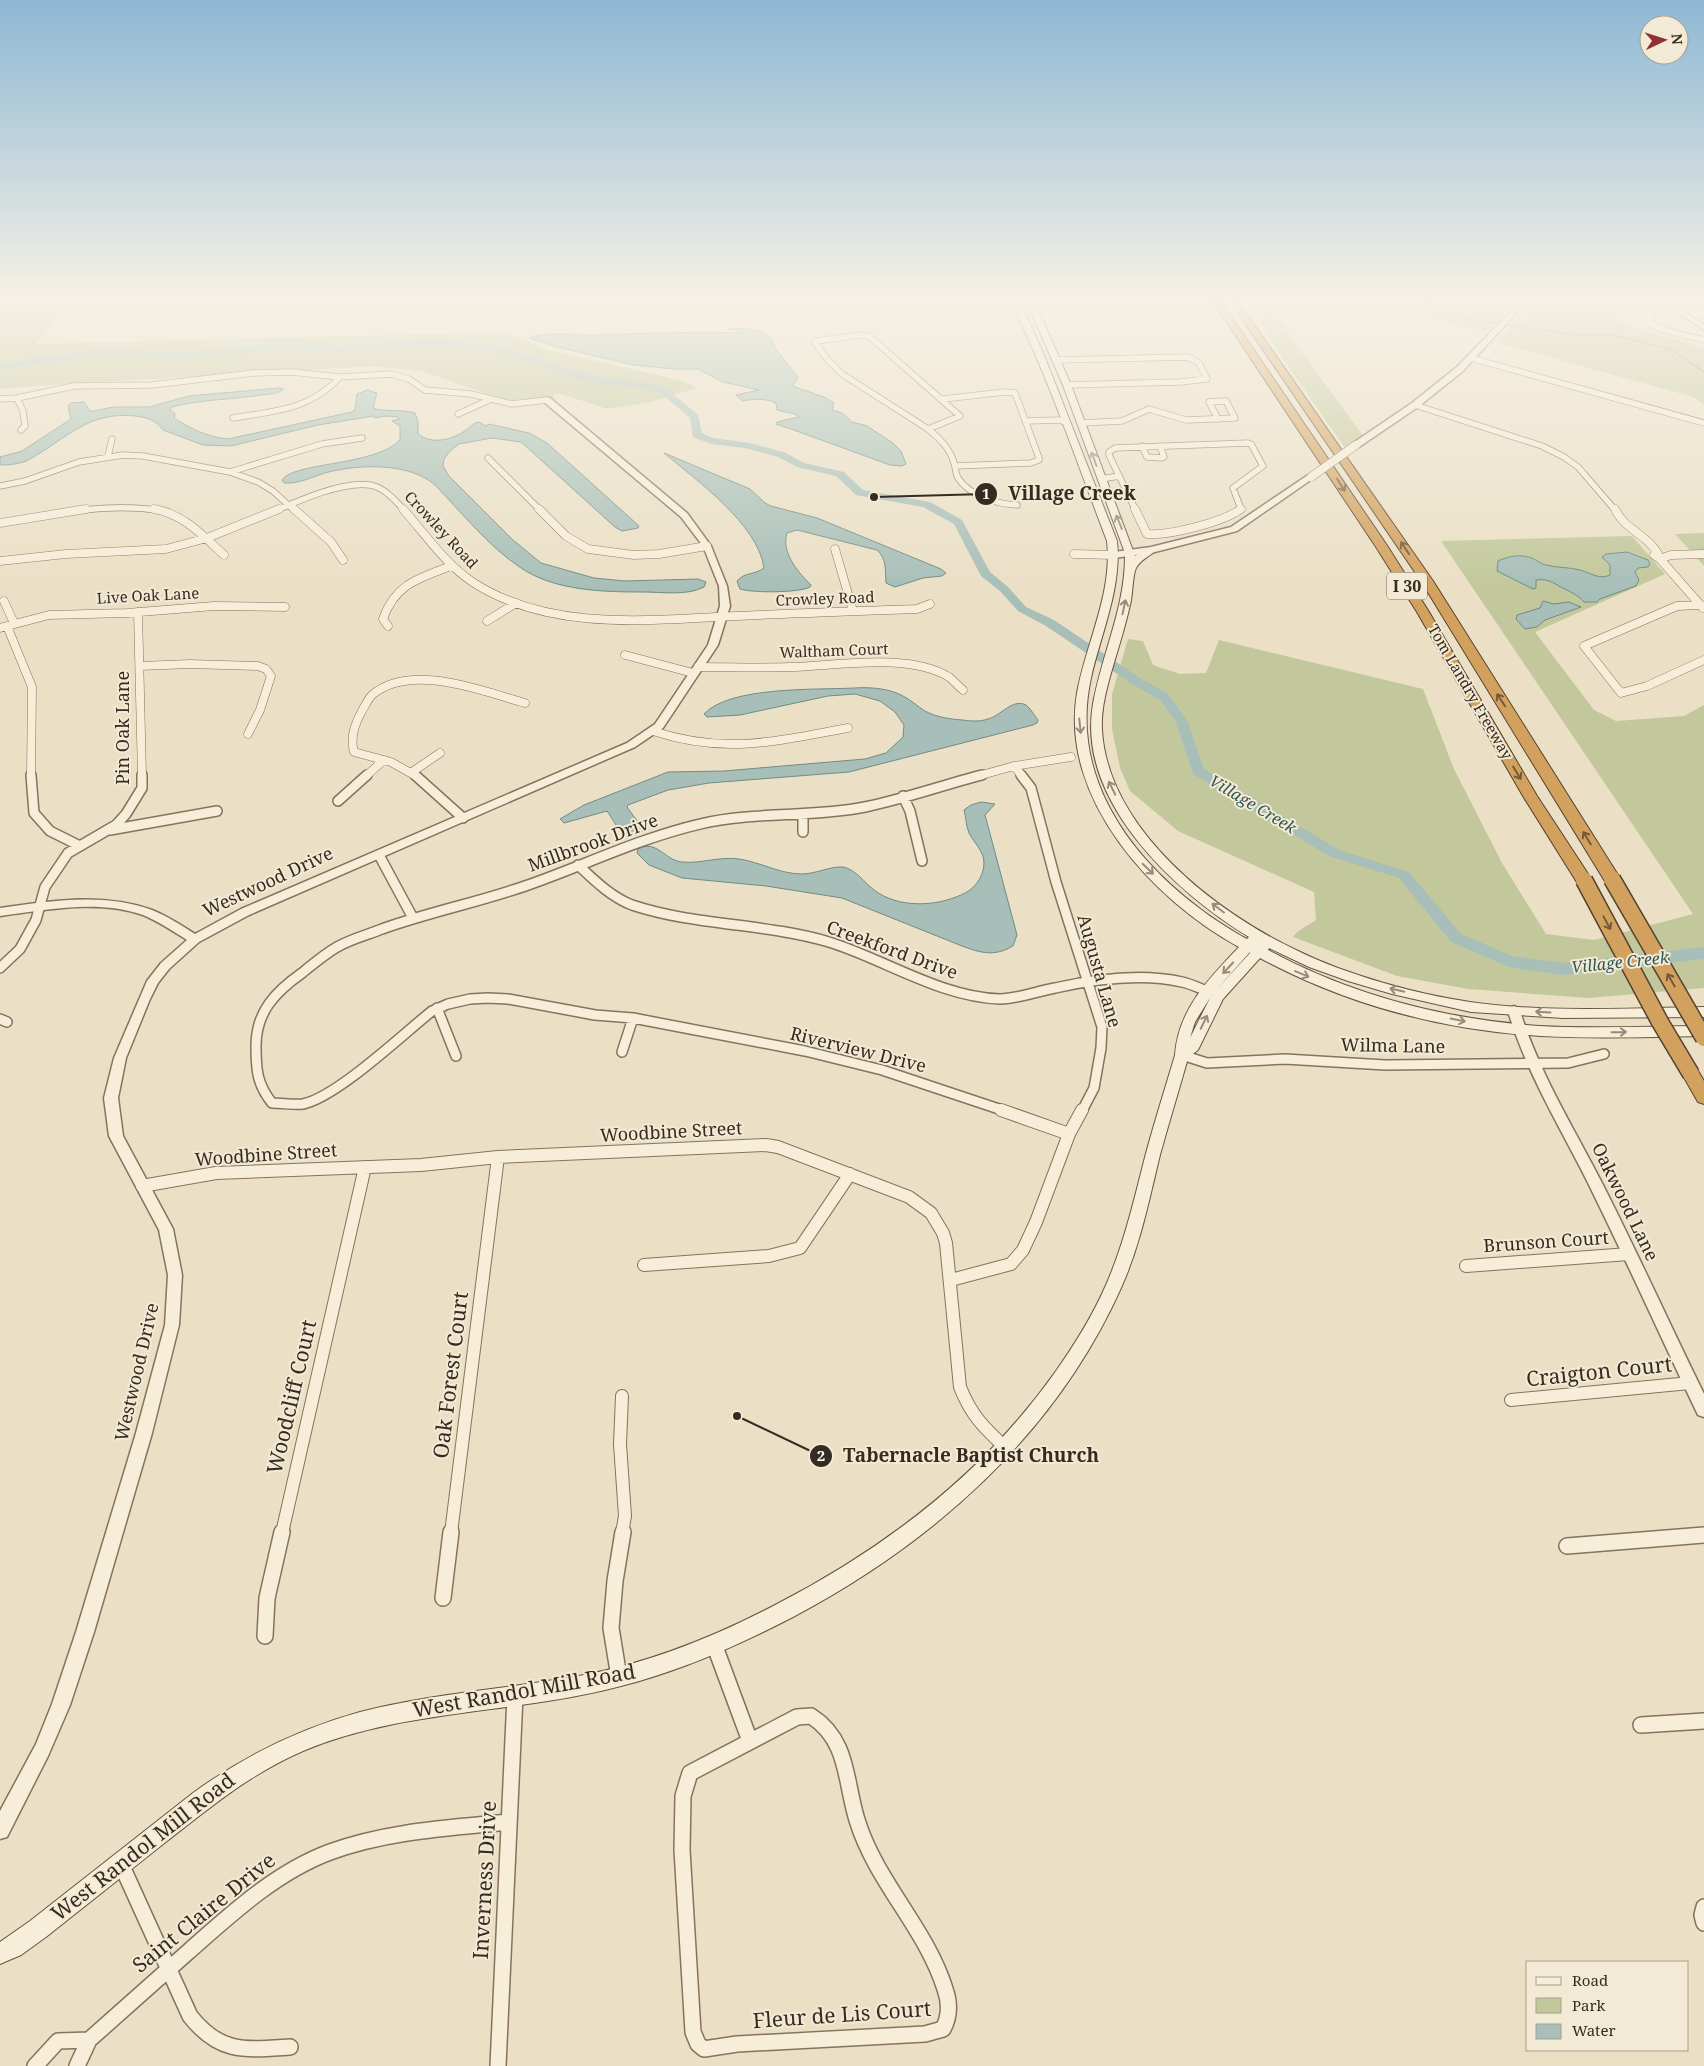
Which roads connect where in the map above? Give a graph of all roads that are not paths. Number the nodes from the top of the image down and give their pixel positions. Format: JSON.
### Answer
{"nodes":[{"id":1,"x":25,"y":396,"type":"edge"},
{"id":2,"x":319,"y":396,"type":"edge"},
{"id":3,"x":478,"y":396,"type":"edge"},
{"id":4,"x":872,"y":396,"type":"edge"},
{"id":5,"x":939,"y":396,"type":"edge"},
{"id":6,"x":967,"y":396,"type":"edge"},
{"id":7,"x":1018,"y":396,"type":"edge"},
{"id":8,"x":1056,"y":396,"type":"edge"},
{"id":9,"x":1071,"y":396,"type":"edge"},
{"id":10,"x":1281,"y":396,"type":"edge"},
{"id":11,"x":1300,"y":396,"type":"edge"},
{"id":12,"x":1425,"y":396,"type":"edge"},
{"id":13,"x":1609,"y":396,"type":"edge"},
{"id":14,"x":17,"y":398,"type":"junction"},
{"id":15,"x":0,"y":399,"type":"edge"},
{"id":16,"x":942,"y":399,"type":"junction"},
{"id":17,"x":489,"y":400,"type":"junction"},
{"id":18,"x":547,"y":400,"type":"joint"},
{"id":19,"x":1415,"y":405,"type":"junction"},
{"id":20,"x":458,"y":414,"type":"dead end"},
{"id":21,"x":233,"y":418,"type":"dead end"},
{"id":22,"x":1218,"y":419,"type":"junction"},
{"id":23,"x":1065,"y":422,"type":"junction"},
{"id":24,"x":1081,"y":423,"type":"junction"},
{"id":25,"x":1704,"y":423,"type":"edge"},
{"id":26,"x":1027,"y":424,"type":"junction"},
{"id":27,"x":927,"y":428,"type":"junction"},
{"id":28,"x":21,"y":430,"type":"dead end"},
{"id":29,"x":362,"y":438,"type":"dead end"},
{"id":30,"x":112,"y":439,"type":"dead end"},
{"id":31,"x":1142,"y":446,"type":"junction"},
{"id":32,"x":1160,"y":446,"type":"junction"},
{"id":33,"x":108,"y":456,"type":"junction"},
{"id":34,"x":488,"y":458,"type":"dead end"},
{"id":35,"x":955,"y":466,"type":"junction"},
{"id":36,"x":230,"y":472,"type":"junction"},
{"id":37,"x":1102,"y":479,"type":"junction"},
{"id":38,"x":1120,"y":479,"type":"junction"},
{"id":39,"x":0,"y":486,"type":"edge"},
{"id":40,"x":290,"y":505,"type":"junction"},
{"id":41,"x":1017,"y":505,"type":"dead end"},
{"id":42,"x":1237,"y":513,"type":"junction"},
{"id":43,"x":1252,"y":519,"type":"junction"},
{"id":44,"x":0,"y":523,"type":"edge"},
{"id":45,"x":205,"y":539,"type":"junction"},
{"id":46,"x":707,"y":546,"type":"junction"},
{"id":47,"x":835,"y":549,"type":"dead end"},
{"id":48,"x":1154,"y":549,"type":"junction"},
{"id":49,"x":1130,"y":550,"type":"junction"},
{"id":50,"x":1113,"y":552,"type":"junction"},
{"id":51,"x":224,"y":554,"type":"dead end"},
{"id":52,"x":1704,"y":554,"type":"edge"},
{"id":53,"x":1660,"y":559,"type":"junction"},
{"id":54,"x":343,"y":560,"type":"dead end"},
{"id":55,"x":0,"y":561,"type":"edge"},
{"id":56,"x":451,"y":566,"type":"junction"},
{"id":57,"x":1131,"y":569,"type":"junction"},
{"id":58,"x":4,"y":601,"type":"dead end"},
{"id":59,"x":516,"y":603,"type":"junction"},
{"id":60,"x":930,"y":604,"type":"dead end"},
{"id":61,"x":1702,"y":607,"type":"edge"},
{"id":62,"x":285,"y":608,"type":"dead end"},
{"id":63,"x":853,"y":611,"type":"junction"},
{"id":64,"x":138,"y":612,"type":"junction"},
{"id":65,"x":723,"y":617,"type":"junction"},
{"id":66,"x":487,"y":621,"type":"dead end"},
{"id":67,"x":7,"y":626,"type":"edge"},
{"id":68,"x":388,"y":626,"type":"dead end"},
{"id":69,"x":1097,"y":636,"type":"joint"},
{"id":70,"x":1092,"y":654,"type":"joint"},
{"id":71,"x":625,"y":655,"type":"dead end"},
{"id":72,"x":1704,"y":660,"type":"edge"},
{"id":73,"x":140,"y":666,"type":"junction"},
{"id":74,"x":696,"y":670,"type":"junction"},
{"id":75,"x":963,"y":690,"type":"dead end"},
{"id":76,"x":525,"y":703,"type":"dead end"},
{"id":77,"x":848,"y":728,"type":"dead end"},
{"id":78,"x":653,"y":731,"type":"junction"},
{"id":79,"x":248,"y":734,"type":"dead end"},
{"id":80,"x":440,"y":753,"type":"dead end"},
{"id":81,"x":1071,"y":757,"type":"dead end"},
{"id":82,"x":384,"y":760,"type":"junction"},
{"id":83,"x":1014,"y":766,"type":"junction"},
{"id":84,"x":412,"y":772,"type":"junction"},
{"id":85,"x":903,"y":796,"type":"junction"},
{"id":86,"x":338,"y":801,"type":"dead end"},
{"id":87,"x":218,"y":811,"type":"dead end"},
{"id":88,"x":803,"y":814,"type":"junction"},
{"id":89,"x":463,"y":818,"type":"junction"},
{"id":90,"x":106,"y":831,"type":"junction"},
{"id":91,"x":803,"y":832,"type":"dead end"},
{"id":92,"x":80,"y":846,"type":"junction"},
{"id":93,"x":379,"y":855,"type":"junction"},
{"id":94,"x":922,"y":861,"type":"dead end"},
{"id":95,"x":578,"y":865,"type":"junction"},
{"id":96,"x":40,"y":907,"type":"junction"},
{"id":97,"x":0,"y":912,"type":"edge"},
{"id":98,"x":413,"y":918,"type":"junction"},
{"id":99,"x":195,"y":939,"type":"junction"},
{"id":100,"x":1258,"y":944,"type":"junction"},
{"id":101,"x":0,"y":968,"type":"edge"},
{"id":102,"x":1087,"y":981,"type":"junction"},
{"id":103,"x":1207,"y":991,"type":"junction"},
{"id":104,"x":438,"y":1008,"type":"junction"},
{"id":105,"x":1514,"y":1011,"type":"junction"},
{"id":106,"x":1704,"y":1012,"type":"edge"},
{"id":107,"x":633,"y":1018,"type":"junction"},
{"id":108,"x":1518,"y":1029,"type":"junction"},
{"id":109,"x":1704,"y":1031,"type":"edge"},
{"id":110,"x":1704,"y":1038,"type":"edge"},
{"id":111,"x":622,"y":1052,"type":"dead end"},
{"id":112,"x":1604,"y":1054,"type":"dead end"},
{"id":113,"x":1182,"y":1055,"type":"junction"},
{"id":114,"x":456,"y":1056,"type":"dead end"},
{"id":115,"x":1532,"y":1062,"type":"junction"},
{"id":116,"x":1704,"y":1097,"type":"edge"},
{"id":117,"x":284,"y":1104,"type":"joint"},
{"id":118,"x":1069,"y":1134,"type":"junction"},
{"id":119,"x":498,"y":1157,"type":"junction"},
{"id":120,"x":365,"y":1167,"type":"junction"},
{"id":121,"x":850,"y":1174,"type":"junction"},
{"id":122,"x":142,"y":1186,"type":"junction"},
{"id":123,"x":1629,"y":1254,"type":"junction"},
{"id":124,"x":644,"y":1265,"type":"dead end"},
{"id":125,"x":1466,"y":1266,"type":"dead end"},
{"id":126,"x":951,"y":1280,"type":"junction"},
{"id":127,"x":1690,"y":1383,"type":"junction"},
{"id":128,"x":622,"y":1396,"type":"dead end"},
{"id":129,"x":1511,"y":1400,"type":"dead end"},
{"id":130,"x":1704,"y":1410,"type":"edge"},
{"id":131,"x":1006,"y":1448,"type":"junction"},
{"id":132,"x":1704,"y":1535,"type":"edge"},
{"id":133,"x":1567,"y":1546,"type":"dead end"},
{"id":134,"x":443,"y":1598,"type":"dead end"},
{"id":135,"x":265,"y":1636,"type":"dead end"},
{"id":136,"x":714,"y":1644,"type":"junction"},
{"id":137,"x":620,"y":1677,"type":"junction"},
{"id":138,"x":515,"y":1696,"type":"junction"},
{"id":139,"x":1704,"y":1720,"type":"edge"},
{"id":140,"x":1641,"y":1726,"type":"dead end"},
{"id":141,"x":750,"y":1741,"type":"junction"},
{"id":142,"x":509,"y":1822,"type":"junction"},
{"id":143,"x":0,"y":1830,"type":"edge"},
{"id":144,"x":121,"y":1864,"type":"junction"},
{"id":145,"x":1704,"y":1907,"type":"edge"},
{"id":146,"x":1704,"y":1923,"type":"edge"},
{"id":147,"x":0,"y":1953,"type":"edge"},
{"id":148,"x":169,"y":1968,"type":"junction"},
{"id":149,"x":89,"y":2040,"type":"junction"},
{"id":150,"x":290,"y":2047,"type":"dead end"},
{"id":151,"x":35,"y":2066,"type":"edge"},
{"id":152,"x":77,"y":2066,"type":"edge"},
{"id":153,"x":498,"y":2066,"type":"edge"}],
"edges":[{"from":1,"to":14,"type":"street"},
{"from":2,"to":21,"type":"street"},
{"from":3,"to":17,"type":"street"},
{"from":4,"to":27,"type":"street"},
{"from":5,"to":16,"type":"street"},
{"from":6,"to":16,"type":"street"},
{"from":7,"to":26,"type":"street"},
{"from":8,"to":23,"type":"main road"},
{"from":9,"to":24,"type":"main road"},
{"from":10,"to":116,"type":"highway","name":"Tom Landry Freeway","number":"I 30","one_way":true,"bridge":true},
{"from":110,"to":11,"type":"highway","name":"Tom Landry Freeway","number":"I 30","one_way":true,"bridge":true},
{"from":12,"to":19,"type":"street"},
{"from":13,"to":25,"type":"street"},
{"from":14,"to":15,"type":"street"},
{"from":14,"to":28,"type":"street"},
{"from":16,"to":27,"type":"street"},
{"from":17,"to":18,"type":"street"},
{"from":17,"to":20,"type":"street"},
{"from":18,"to":46,"type":"street","name":"Westwood Drive"},
{"from":19,"to":43,"type":"street","bridge":true},
{"from":19,"to":53,"type":"street"},
{"from":22,"to":22,"type":"street"},
{"from":22,"to":24,"type":"street"},
{"from":23,"to":24,"type":"main road"},
{"from":23,"to":26,"type":"street"},
{"from":23,"to":50,"type":"main road"},
{"from":37,"to":24,"type":"main road","one_way":true},
{"from":26,"to":35,"type":"street"},
{"from":27,"to":35,"type":"street"},
{"from":29,"to":36,"type":"street"},
{"from":30,"to":33,"type":"street"},
{"from":31,"to":32,"type":"street"},
{"from":31,"to":32,"type":"street"},
{"from":31,"to":38,"type":"street"},
{"from":32,"to":42,"type":"street"},
{"from":33,"to":36,"type":"street"},
{"from":33,"to":39,"type":"street"},
{"from":34,"to":46,"type":"street"},
{"from":35,"to":41,"type":"street"},
{"from":36,"to":40,"type":"street"},
{"from":37,"to":38,"type":"street"},
{"from":49,"to":37,"type":"main road","one_way":true},
{"from":38,"to":42,"type":"street"},
{"from":40,"to":45,"type":"street","name":"Crowley Road"},
{"from":40,"to":54,"type":"street"},
{"from":40,"to":56,"type":"street","name":"Crowley Road"},
{"from":42,"to":43,"type":"street"},
{"from":43,"to":48,"type":"street"},
{"from":44,"to":45,"type":"street"},
{"from":45,"to":51,"type":"street"},
{"from":45,"to":55,"type":"street","name":"Crowley Road"},
{"from":46,"to":65,"type":"street","name":"Westwood Drive"},
{"from":47,"to":63,"type":"street"},
{"from":48,"to":49,"type":"street"},
{"from":48,"to":57,"type":"main road"},
{"from":49,"to":50,"type":"street"},
{"from":49,"to":57,"type":"main road"},
{"from":50,"to":69,"type":"main road"},
{"from":52,"to":53,"type":"street"},
{"from":53,"to":61,"type":"street"},
{"from":56,"to":59,"type":"street","name":"Crowley Road"},
{"from":56,"to":68,"type":"street"},
{"from":100,"to":57,"type":"main road","one_way":true},
{"from":58,"to":67,"type":"street"},
{"from":59,"to":65,"type":"street","name":"Crowley Road"},
{"from":59,"to":66,"type":"street"},
{"from":60,"to":63,"type":"street","name":"Crowley Road"},
{"from":61,"to":72,"type":"street"},
{"from":62,"to":64,"type":"street","name":"Live Oak Lane"},
{"from":63,"to":65,"type":"street","name":"Crowley Road"},
{"from":64,"to":67,"type":"street","name":"Live Oak Lane"},
{"from":64,"to":73,"type":"street","name":"Pin Oak Lane"},
{"from":65,"to":74,"type":"street","name":"Westwood Drive"},
{"from":67,"to":92,"type":"street"},
{"from":69,"to":70,"type":"main road"},
{"from":70,"to":100,"type":"main road","one_way":true},
{"from":71,"to":74,"type":"street","name":"Waltham Court"},
{"from":73,"to":79,"type":"street"},
{"from":73,"to":90,"type":"street","name":"Pin Oak Lane"},
{"from":74,"to":75,"type":"street","name":"Waltham Court"},
{"from":74,"to":78,"type":"street","name":"Westwood Drive"},
{"from":76,"to":82,"type":"street"},
{"from":77,"to":78,"type":"street"},
{"from":78,"to":89,"type":"street","name":"Westwood Drive"},
{"from":80,"to":84,"type":"street"},
{"from":81,"to":83,"type":"street","name":"Millbrook Drive"},
{"from":82,"to":84,"type":"street"},
{"from":82,"to":86,"type":"street"},
{"from":83,"to":85,"type":"street","name":"Millbrook Drive"},
{"from":83,"to":102,"type":"street","name":"Augusta Lane"},
{"from":84,"to":89,"type":"street"},
{"from":85,"to":88,"type":"street","name":"Millbrook Drive"},
{"from":85,"to":94,"type":"street"},
{"from":87,"to":90,"type":"street"},
{"from":88,"to":91,"type":"street"},
{"from":88,"to":95,"type":"street","name":"Millbrook Drive"},
{"from":89,"to":93,"type":"street","name":"Westwood Drive"},
{"from":90,"to":92,"type":"street","name":"Pin Oak Lane"},
{"from":92,"to":96,"type":"street","name":"Pin Oak Lane"},
{"from":93,"to":98,"type":"street"},
{"from":93,"to":99,"type":"street","name":"Westwood Drive"},
{"from":95,"to":98,"type":"street","name":"Millbrook Drive"},
{"from":95,"to":102,"type":"street","name":"Creekford Drive"},
{"from":96,"to":97,"type":"street"},
{"from":96,"to":99,"type":"street"},
{"from":96,"to":101,"type":"street","name":"Pin Oak Lane"},
{"from":98,"to":117,"type":"street","name":"Millbrook Drive"},
{"from":99,"to":122,"type":"street","name":"Westwood Drive"},
{"from":100,"to":103,"type":"main road","name":"West Randol Mill Road","one_way":true},
{"from":105,"to":100,"type":"main road","one_way":true},
{"from":100,"to":108,"type":"main road","one_way":true},
{"from":113,"to":100,"type":"main road","name":"West Randol Mill Road","one_way":true},
{"from":102,"to":103,"type":"street","name":"Creekford Drive"},
{"from":102,"to":118,"type":"street","name":"Augusta Lane"},
{"from":103,"to":113,"type":"main road","name":"West Randol Mill Road"},
{"from":104,"to":107,"type":"street","name":"Riverview Drive"},
{"from":104,"to":114,"type":"street"},
{"from":104,"to":117,"type":"street","name":"Riverview Drive"},
{"from":106,"to":105,"type":"main road","one_way":true},
{"from":105,"to":108,"type":"street","name":"Oakwood Lane"},
{"from":107,"to":111,"type":"street"},
{"from":107,"to":118,"type":"street","name":"Riverview Drive"},
{"from":108,"to":109,"type":"main road","one_way":true},
{"from":108,"to":115,"type":"street","name":"Oakwood Lane"},
{"from":112,"to":115,"type":"street","name":"Wilma Lane"},
{"from":113,"to":115,"type":"street","name":"Wilma Lane"},
{"from":113,"to":131,"type":"main road","name":"West Randol Mill Road"},
{"from":115,"to":123,"type":"street","name":"Oakwood Lane"},
{"from":118,"to":126,"type":"street","name":"Augusta Lane"},
{"from":119,"to":120,"type":"street","name":"Woodbine Street"},
{"from":119,"to":121,"type":"street","name":"Woodbine Street"},
{"from":119,"to":134,"type":"street","name":"Oak Forest Court"},
{"from":120,"to":122,"type":"street","name":"Woodbine Street"},
{"from":120,"to":135,"type":"street","name":"Woodcliff Court"},
{"from":121,"to":124,"type":"street"},
{"from":121,"to":126,"type":"street","name":"Woodbine Street"},
{"from":122,"to":143,"type":"street","name":"Westwood Drive"},
{"from":123,"to":125,"type":"street","name":"Brunson Court"},
{"from":123,"to":127,"type":"street","name":"Oakwood Lane"},
{"from":126,"to":131,"type":"street","name":"Woodbine Street"},
{"from":127,"to":129,"type":"street","name":"Craigton Court"},
{"from":127,"to":130,"type":"street","name":"Oakwood Lane"},
{"from":128,"to":137,"type":"street"},
{"from":131,"to":136,"type":"main road","name":"West Randol Mill Road"},
{"from":132,"to":133,"type":"street"},
{"from":136,"to":137,"type":"main road","name":"West Randol Mill Road"},
{"from":136,"to":141,"type":"street"},
{"from":137,"to":138,"type":"main road","name":"West Randol Mill Road"},
{"from":138,"to":142,"type":"street","name":"Inverness Drive"},
{"from":138,"to":144,"type":"main road","name":"West Randol Mill Road"},
{"from":139,"to":140,"type":"street"},
{"from":141,"to":141,"type":"street","name":"Fleur de Lis Court"},
{"from":142,"to":148,"type":"street","name":"Saint Claire Drive"},
{"from":142,"to":153,"type":"street","name":"Inverness Drive"},
{"from":144,"to":147,"type":"main road","name":"West Randol Mill Road"},
{"from":144,"to":148,"type":"street"},
{"from":145,"to":146,"type":"street"},
{"from":148,"to":149,"type":"street","name":"Saint Claire Drive"},
{"from":148,"to":150,"type":"street"},
{"from":149,"to":151,"type":"street"},
{"from":149,"to":152,"type":"street","name":"Saint Claire Drive"}]}
